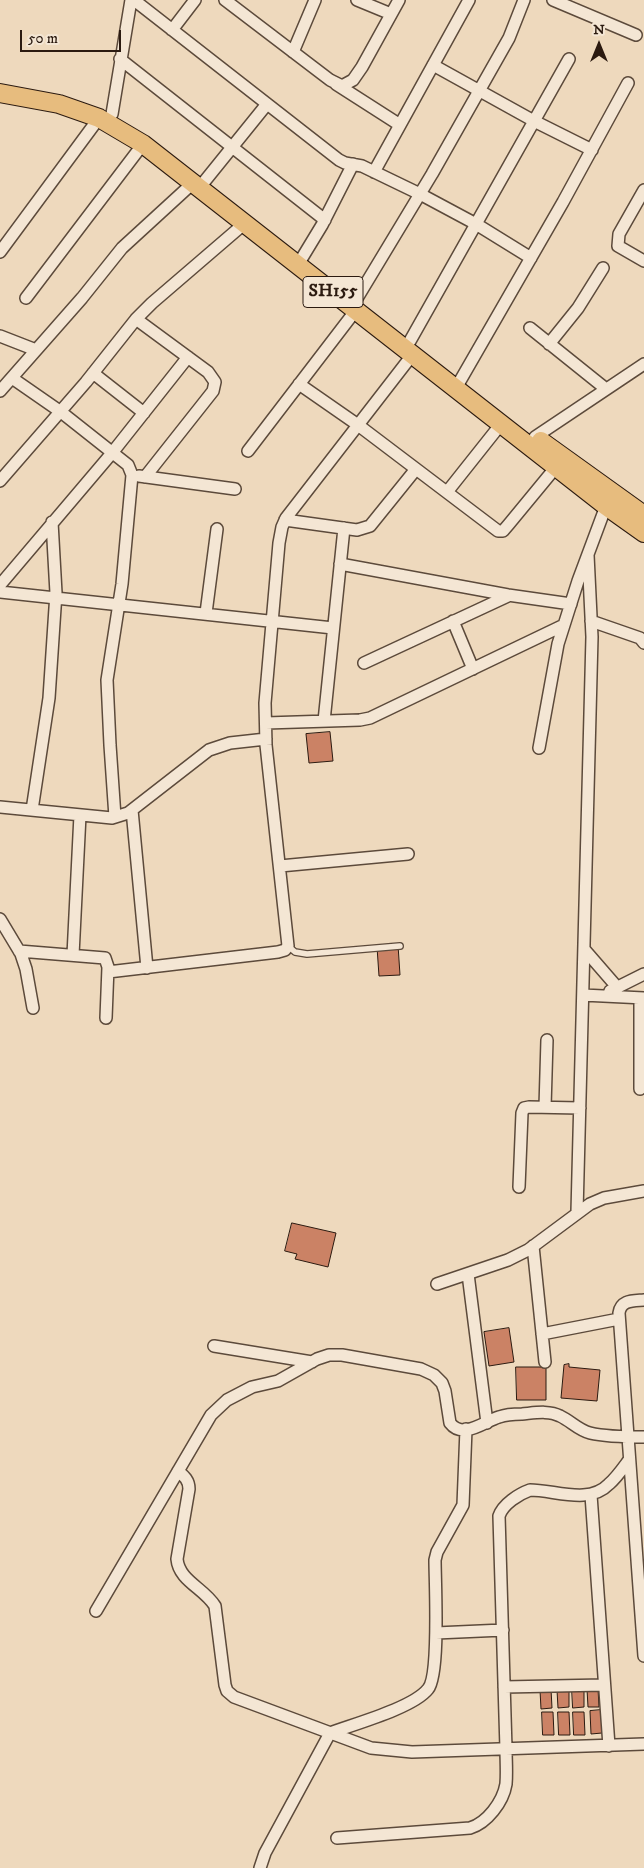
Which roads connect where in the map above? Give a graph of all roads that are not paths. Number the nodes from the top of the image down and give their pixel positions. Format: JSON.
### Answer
{"nodes":[{"id":1,"x":132,"y":0,"type":"edge"},
{"id":2,"x":195,"y":0,"type":"edge"},
{"id":3,"x":225,"y":0,"type":"edge"},
{"id":4,"x":315,"y":0,"type":"edge"},
{"id":5,"x":357,"y":0,"type":"edge"},
{"id":6,"x":399,"y":0,"type":"edge"},
{"id":7,"x":469,"y":0,"type":"edge"},
{"id":8,"x":524,"y":0,"type":"edge"},
{"id":9,"x":553,"y":0,"type":"edge"},
{"id":10,"x":391,"y":14,"type":"junction"},
{"id":11,"x":172,"y":30,"type":"junction"},
{"id":12,"x":636,"y":35,"type":"dead end"},
{"id":13,"x":293,"y":52,"type":"junction"},
{"id":14,"x":120,"y":59,"type":"junction"},
{"id":15,"x":569,"y":59,"type":"dead end"},
{"id":16,"x":433,"y":65,"type":"junction"},
{"id":17,"x":628,"y":83,"type":"dead end"},
{"id":18,"x":0,"y":84,"type":"edge"},
{"id":19,"x":336,"y":84,"type":"junction"},
{"id":20,"x":479,"y":90,"type":"junction"},
{"id":21,"x":0,"y":93,"type":"edge"},
{"id":22,"x":268,"y":104,"type":"junction"},
{"id":23,"x":106,"y":116,"type":"junction"},
{"id":24,"x":534,"y":121,"type":"junction"},
{"id":25,"x":400,"y":125,"type":"junction"},
{"id":26,"x":143,"y":144,"type":"junction"},
{"id":27,"x":233,"y":148,"type":"junction"},
{"id":28,"x":592,"y":150,"type":"junction"},
{"id":29,"x":353,"y":164,"type":"junction"},
{"id":30,"x":374,"y":172,"type":"junction"},
{"id":31,"x":199,"y":182,"type":"junction"},
{"id":32,"x":644,"y":190,"type":"edge"},
{"id":33,"x":420,"y":194,"type":"junction"},
{"id":34,"x":224,"y":201,"type":"junction"},
{"id":35,"x":325,"y":220,"type":"junction"},
{"id":36,"x":245,"y":223,"type":"junction"},
{"id":37,"x":476,"y":224,"type":"junction"},
{"id":38,"x":0,"y":252,"type":"edge"},
{"id":39,"x":302,"y":258,"type":"junction"},
{"id":40,"x":531,"y":258,"type":"junction"},
{"id":41,"x":644,"y":261,"type":"edge"},
{"id":42,"x":604,"y":268,"type":"dead end"},
{"id":43,"x":26,"y":298,"type":"dead end"},
{"id":44,"x":356,"y":305,"type":"junction"},
{"id":45,"x":136,"y":319,"type":"junction"},
{"id":46,"x":530,"y":328,"type":"dead end"},
{"id":47,"x":0,"y":336,"type":"edge"},
{"id":48,"x":549,"y":344,"type":"junction"},
{"id":49,"x":411,"y":348,"type":"junction"},
{"id":50,"x":36,"y":350,"type":"junction"},
{"id":51,"x":188,"y":358,"type":"junction"},
{"id":52,"x":644,"y":364,"type":"edge"},
{"id":53,"x":93,"y":374,"type":"junction"},
{"id":54,"x":12,"y":378,"type":"junction"},
{"id":55,"x":460,"y":381,"type":"junction"},
{"id":56,"x":300,"y":384,"type":"junction"},
{"id":57,"x":606,"y":389,"type":"junction"},
{"id":58,"x":0,"y":391,"type":"edge"},
{"id":59,"x":61,"y":412,"type":"junction"},
{"id":60,"x":144,"y":413,"type":"junction"},
{"id":61,"x":501,"y":424,"type":"junction"},
{"id":62,"x":358,"y":425,"type":"junction"},
{"id":63,"x":535,"y":437,"type":"junction"},
{"id":64,"x":248,"y":450,"type":"dead end"},
{"id":65,"x":112,"y":453,"type":"junction"},
{"id":66,"x":556,"y":467,"type":"junction"},
{"id":67,"x":416,"y":469,"type":"junction"},
{"id":68,"x":132,"y":475,"type":"junction"},
{"id":69,"x":145,"y":477,"type":"junction"},
{"id":70,"x":0,"y":481,"type":"edge"},
{"id":71,"x":235,"y":489,"type":"dead end"},
{"id":72,"x":447,"y":492,"type":"junction"},
{"id":73,"x":606,"y":506,"type":"junction"},
{"id":74,"x":644,"y":515,"type":"edge"},
{"id":75,"x":286,"y":520,"type":"junction"},
{"id":76,"x":52,"y":522,"type":"junction"},
{"id":77,"x":217,"y":528,"type":"dead end"},
{"id":78,"x":344,"y":528,"type":"junction"},
{"id":79,"x":644,"y":533,"type":"edge"},
{"id":80,"x":588,"y":555,"type":"junction"},
{"id":81,"x":340,"y":564,"type":"junction"},
{"id":82,"x":0,"y":585,"type":"edge"},
{"id":83,"x":0,"y":592,"type":"edge"},
{"id":84,"x":508,"y":596,"type":"junction"},
{"id":85,"x":55,"y":598,"type":"junction"},
{"id":86,"x":119,"y":604,"type":"junction"},
{"id":87,"x":571,"y":604,"type":"junction"},
{"id":88,"x":206,"y":614,"type":"junction"},
{"id":89,"x":272,"y":621,"type":"junction"},
{"id":90,"x":453,"y":621,"type":"junction"},
{"id":91,"x":591,"y":621,"type":"junction"},
{"id":92,"x":564,"y":625,"type":"junction"},
{"id":93,"x":333,"y":628,"type":"junction"},
{"id":94,"x":644,"y":643,"type":"edge"},
{"id":95,"x":364,"y":663,"type":"dead end"},
{"id":96,"x":473,"y":669,"type":"junction"},
{"id":97,"x":324,"y":721,"type":"junction"},
{"id":98,"x":266,"y":723,"type":"junction"},
{"id":99,"x":266,"y":739,"type":"junction"},
{"id":100,"x":539,"y":748,"type":"dead end"},
{"id":101,"x":0,"y":807,"type":"edge"},
{"id":102,"x":32,"y":810,"type":"junction"},
{"id":103,"x":132,"y":810,"type":"junction"},
{"id":104,"x":80,"y":815,"type":"junction"},
{"id":105,"x":115,"y":817,"type":"junction"},
{"id":106,"x":408,"y":854,"type":"dead end"},
{"id":107,"x":280,"y":866,"type":"junction"},
{"id":108,"x":0,"y":919,"type":"edge"},
{"id":109,"x":288,"y":946,"type":"junction"},
{"id":110,"x":400,"y":946,"type":"dead end"},
{"id":111,"x":584,"y":948,"type":"junction"},
{"id":112,"x":20,"y":951,"type":"junction"},
{"id":113,"x":73,"y":955,"type":"junction"},
{"id":114,"x":147,"y":968,"type":"junction"},
{"id":115,"x":108,"y":972,"type":"junction"},
{"id":116,"x":644,"y":974,"type":"edge"},
{"id":117,"x":617,"y":987,"type":"junction"},
{"id":118,"x":583,"y":995,"type":"junction"},
{"id":119,"x":599,"y":996,"type":"junction"},
{"id":120,"x":642,"y":998,"type":"edge"},
{"id":121,"x":33,"y":1008,"type":"dead end"},
{"id":122,"x":106,"y":1018,"type":"dead end"},
{"id":123,"x":547,"y":1040,"type":"dead end"},
{"id":124,"x":640,"y":1089,"type":"dead end"},
{"id":125,"x":545,"y":1107,"type":"junction"},
{"id":126,"x":580,"y":1108,"type":"junction"},
{"id":127,"x":519,"y":1187,"type":"dead end"},
{"id":128,"x":644,"y":1191,"type":"edge"},
{"id":129,"x":577,"y":1212,"type":"junction"},
{"id":130,"x":533,"y":1246,"type":"junction"},
{"id":131,"x":468,"y":1274,"type":"junction"},
{"id":132,"x":437,"y":1284,"type":"dead end"},
{"id":133,"x":644,"y":1300,"type":"edge"},
{"id":134,"x":619,"y":1318,"type":"junction"},
{"id":135,"x":542,"y":1334,"type":"junction"},
{"id":136,"x":214,"y":1346,"type":"dead end"},
{"id":137,"x":312,"y":1362,"type":"junction"},
{"id":138,"x":545,"y":1362,"type":"dead end"},
{"id":139,"x":487,"y":1423,"type":"junction"},
{"id":140,"x":466,"y":1429,"type":"junction"},
{"id":141,"x":628,"y":1437,"type":"junction"},
{"id":142,"x":644,"y":1437,"type":"edge"},
{"id":143,"x":629,"y":1460,"type":"junction"},
{"id":144,"x":178,"y":1471,"type":"junction"},
{"id":145,"x":591,"y":1494,"type":"junction"},
{"id":146,"x":96,"y":1610,"type":"dead end"},
{"id":147,"x":503,"y":1630,"type":"junction"},
{"id":148,"x":436,"y":1633,"type":"junction"},
{"id":149,"x":644,"y":1656,"type":"edge"},
{"id":150,"x":604,"y":1685,"type":"junction"},
{"id":151,"x":504,"y":1687,"type":"junction"},
{"id":152,"x":330,"y":1733,"type":"junction"},
{"id":153,"x":644,"y":1744,"type":"edge"},
{"id":154,"x":609,"y":1746,"type":"junction"},
{"id":155,"x":506,"y":1749,"type":"junction"},
{"id":156,"x":337,"y":1838,"type":"dead end"},
{"id":157,"x":260,"y":1868,"type":"edge"}],
"edges":[{"from":1,"to":11,"type":"street"},
{"from":1,"to":14,"type":"street"},
{"from":2,"to":11,"type":"street"},
{"from":3,"to":13,"type":"street"},
{"from":4,"to":13,"type":"street"},
{"from":5,"to":10,"type":"street"},
{"from":6,"to":10,"type":"street"},
{"from":7,"to":16,"type":"street"},
{"from":8,"to":20,"type":"street"},
{"from":9,"to":12,"type":"street"},
{"from":10,"to":19,"type":"street"},
{"from":11,"to":22,"type":"street"},
{"from":13,"to":19,"type":"street"},
{"from":14,"to":23,"type":"street"},
{"from":14,"to":27,"type":"street"},
{"from":15,"to":24,"type":"street"},
{"from":16,"to":20,"type":"street"},
{"from":16,"to":25,"type":"street"},
{"from":17,"to":28,"type":"street"},
{"from":18,"to":23,"type":"main road","number":"SH155"},
{"from":19,"to":25,"type":"street"},
{"from":20,"to":24,"type":"street"},
{"from":20,"to":33,"type":"street"},
{"from":21,"to":23,"type":"main road","number":"SH155"},
{"from":22,"to":27,"type":"street"},
{"from":22,"to":29,"type":"street"},
{"from":23,"to":26,"type":"main road","number":"SH155"},
{"from":23,"to":31,"type":"main road","number":"SH155"},
{"from":23,"to":38,"type":"street"},
{"from":24,"to":28,"type":"street"},
{"from":24,"to":37,"type":"street"},
{"from":25,"to":30,"type":"street"},
{"from":26,"to":31,"type":"main road","number":"SH155"},
{"from":26,"to":43,"type":"street"},
{"from":27,"to":31,"type":"street"},
{"from":27,"to":35,"type":"street"},
{"from":28,"to":40,"type":"street"},
{"from":29,"to":30,"type":"street"},
{"from":29,"to":35,"type":"street"},
{"from":30,"to":33,"type":"street"},
{"from":31,"to":34,"type":"main road","number":"SH155"},
{"from":31,"to":50,"type":"street"},
{"from":32,"to":41,"type":"street"},
{"from":33,"to":37,"type":"street"},
{"from":33,"to":44,"type":"street"},
{"from":34,"to":36,"type":"main road","number":"SH155"},
{"from":34,"to":39,"type":"main road","number":"SH155"},
{"from":35,"to":39,"type":"street"},
{"from":36,"to":44,"type":"main road","number":"SH155"},
{"from":36,"to":45,"type":"street"},
{"from":37,"to":40,"type":"street"},
{"from":37,"to":49,"type":"street"},
{"from":39,"to":44,"type":"main road","number":"SH155"},
{"from":40,"to":55,"type":"street"},
{"from":42,"to":48,"type":"street"},
{"from":44,"to":49,"type":"main road","number":"SH155"},
{"from":44,"to":56,"type":"street"},
{"from":45,"to":51,"type":"street"},
{"from":45,"to":53,"type":"street"},
{"from":46,"to":48,"type":"street"},
{"from":47,"to":50,"type":"street"},
{"from":48,"to":57,"type":"street"},
{"from":49,"to":55,"type":"main road","number":"SH155"},
{"from":49,"to":61,"type":"main road","number":"SH155"},
{"from":49,"to":62,"type":"street"},
{"from":50,"to":54,"type":"street"},
{"from":51,"to":60,"type":"street"},
{"from":51,"to":69,"type":"street"},
{"from":52,"to":57,"type":"street"},
{"from":53,"to":59,"type":"street"},
{"from":53,"to":60,"type":"street"},
{"from":54,"to":58,"type":"street"},
{"from":54,"to":59,"type":"street"},
{"from":55,"to":63,"type":"main road","number":"SH155"},
{"from":56,"to":62,"type":"street"},
{"from":56,"to":64,"type":"street"},
{"from":57,"to":63,"type":"street"},
{"from":59,"to":65,"type":"street"},
{"from":59,"to":70,"type":"street"},
{"from":60,"to":65,"type":"street"},
{"from":61,"to":66,"type":"main road","number":"SH155"},
{"from":61,"to":72,"type":"street"},
{"from":62,"to":67,"type":"street"},
{"from":62,"to":75,"type":"street"},
{"from":63,"to":74,"type":"main road","number":"SH155"},
{"from":65,"to":68,"type":"street"},
{"from":65,"to":76,"type":"street"},
{"from":66,"to":72,"type":"street"},
{"from":66,"to":73,"type":"main road","number":"SH155"},
{"from":67,"to":72,"type":"street"},
{"from":67,"to":78,"type":"street"},
{"from":68,"to":69,"type":"street"},
{"from":68,"to":86,"type":"street"},
{"from":69,"to":71,"type":"street"},
{"from":73,"to":79,"type":"main road","number":"SH155"},
{"from":73,"to":80,"type":"street"},
{"from":75,"to":78,"type":"street"},
{"from":75,"to":89,"type":"street"},
{"from":76,"to":82,"type":"street"},
{"from":76,"to":85,"type":"street"},
{"from":77,"to":88,"type":"street"},
{"from":78,"to":81,"type":"street"},
{"from":80,"to":87,"type":"street"},
{"from":80,"to":91,"type":"street"},
{"from":81,"to":84,"type":"street"},
{"from":81,"to":93,"type":"street"},
{"from":83,"to":85,"type":"street"},
{"from":84,"to":87,"type":"street"},
{"from":84,"to":90,"type":"street"},
{"from":85,"to":86,"type":"street"},
{"from":85,"to":102,"type":"street"},
{"from":86,"to":88,"type":"street"},
{"from":86,"to":105,"type":"street"},
{"from":87,"to":92,"type":"street"},
{"from":88,"to":89,"type":"street"},
{"from":89,"to":93,"type":"street"},
{"from":89,"to":98,"type":"street"},
{"from":90,"to":95,"type":"street"},
{"from":90,"to":96,"type":"street"},
{"from":91,"to":94,"type":"street"},
{"from":91,"to":111,"type":"street"},
{"from":92,"to":96,"type":"street"},
{"from":92,"to":100,"type":"street"},
{"from":93,"to":97,"type":"street"},
{"from":96,"to":97,"type":"street"},
{"from":97,"to":98,"type":"street"},
{"from":98,"to":99,"type":"street"},
{"from":99,"to":103,"type":"street"},
{"from":99,"to":107,"type":"street"},
{"from":101,"to":102,"type":"street"},
{"from":102,"to":104,"type":"street"},
{"from":103,"to":105,"type":"street"},
{"from":103,"to":114,"type":"street"},
{"from":104,"to":105,"type":"street"},
{"from":104,"to":113,"type":"street"},
{"from":106,"to":107,"type":"street"},
{"from":107,"to":109,"type":"street"},
{"from":108,"to":112,"type":"street"},
{"from":109,"to":110,"type":"lane"},
{"from":109,"to":114,"type":"street"},
{"from":111,"to":117,"type":"street"},
{"from":111,"to":118,"type":"street"},
{"from":112,"to":113,"type":"street"},
{"from":112,"to":121,"type":"street"},
{"from":113,"to":115,"type":"street"},
{"from":114,"to":115,"type":"street"},
{"from":115,"to":122,"type":"street"},
{"from":116,"to":117,"type":"street"},
{"from":117,"to":119,"type":"street"},
{"from":118,"to":119,"type":"street"},
{"from":118,"to":126,"type":"street"},
{"from":119,"to":120,"type":"street"},
{"from":120,"to":124,"type":"street"},
{"from":123,"to":125,"type":"street"},
{"from":125,"to":126,"type":"street"},
{"from":125,"to":127,"type":"street"},
{"from":126,"to":129,"type":"street"},
{"from":128,"to":129,"type":"street"},
{"from":129,"to":130,"type":"street"},
{"from":130,"to":131,"type":"street"},
{"from":130,"to":135,"type":"street"},
{"from":131,"to":132,"type":"street"},
{"from":131,"to":139,"type":"street"},
{"from":133,"to":134,"type":"street"},
{"from":134,"to":135,"type":"street"},
{"from":134,"to":141,"type":"street"},
{"from":135,"to":138,"type":"street"},
{"from":136,"to":137,"type":"street"},
{"from":137,"to":140,"type":"street"},
{"from":137,"to":144,"type":"street"},
{"from":139,"to":140,"type":"street"},
{"from":139,"to":141,"type":"street"},
{"from":140,"to":148,"type":"street"},
{"from":141,"to":142,"type":"street"},
{"from":141,"to":143,"type":"street"},
{"from":143,"to":145,"type":"street"},
{"from":143,"to":149,"type":"street"},
{"from":144,"to":146,"type":"street"},
{"from":144,"to":152,"type":"street"},
{"from":145,"to":147,"type":"street"},
{"from":145,"to":150,"type":"street"},
{"from":147,"to":148,"type":"street"},
{"from":147,"to":151,"type":"street"},
{"from":148,"to":152,"type":"street"},
{"from":150,"to":151,"type":"street"},
{"from":150,"to":154,"type":"street"},
{"from":151,"to":155,"type":"street"},
{"from":152,"to":155,"type":"street"},
{"from":152,"to":157,"type":"street"},
{"from":153,"to":154,"type":"street"},
{"from":154,"to":155,"type":"street"},
{"from":155,"to":156,"type":"street"}]}
